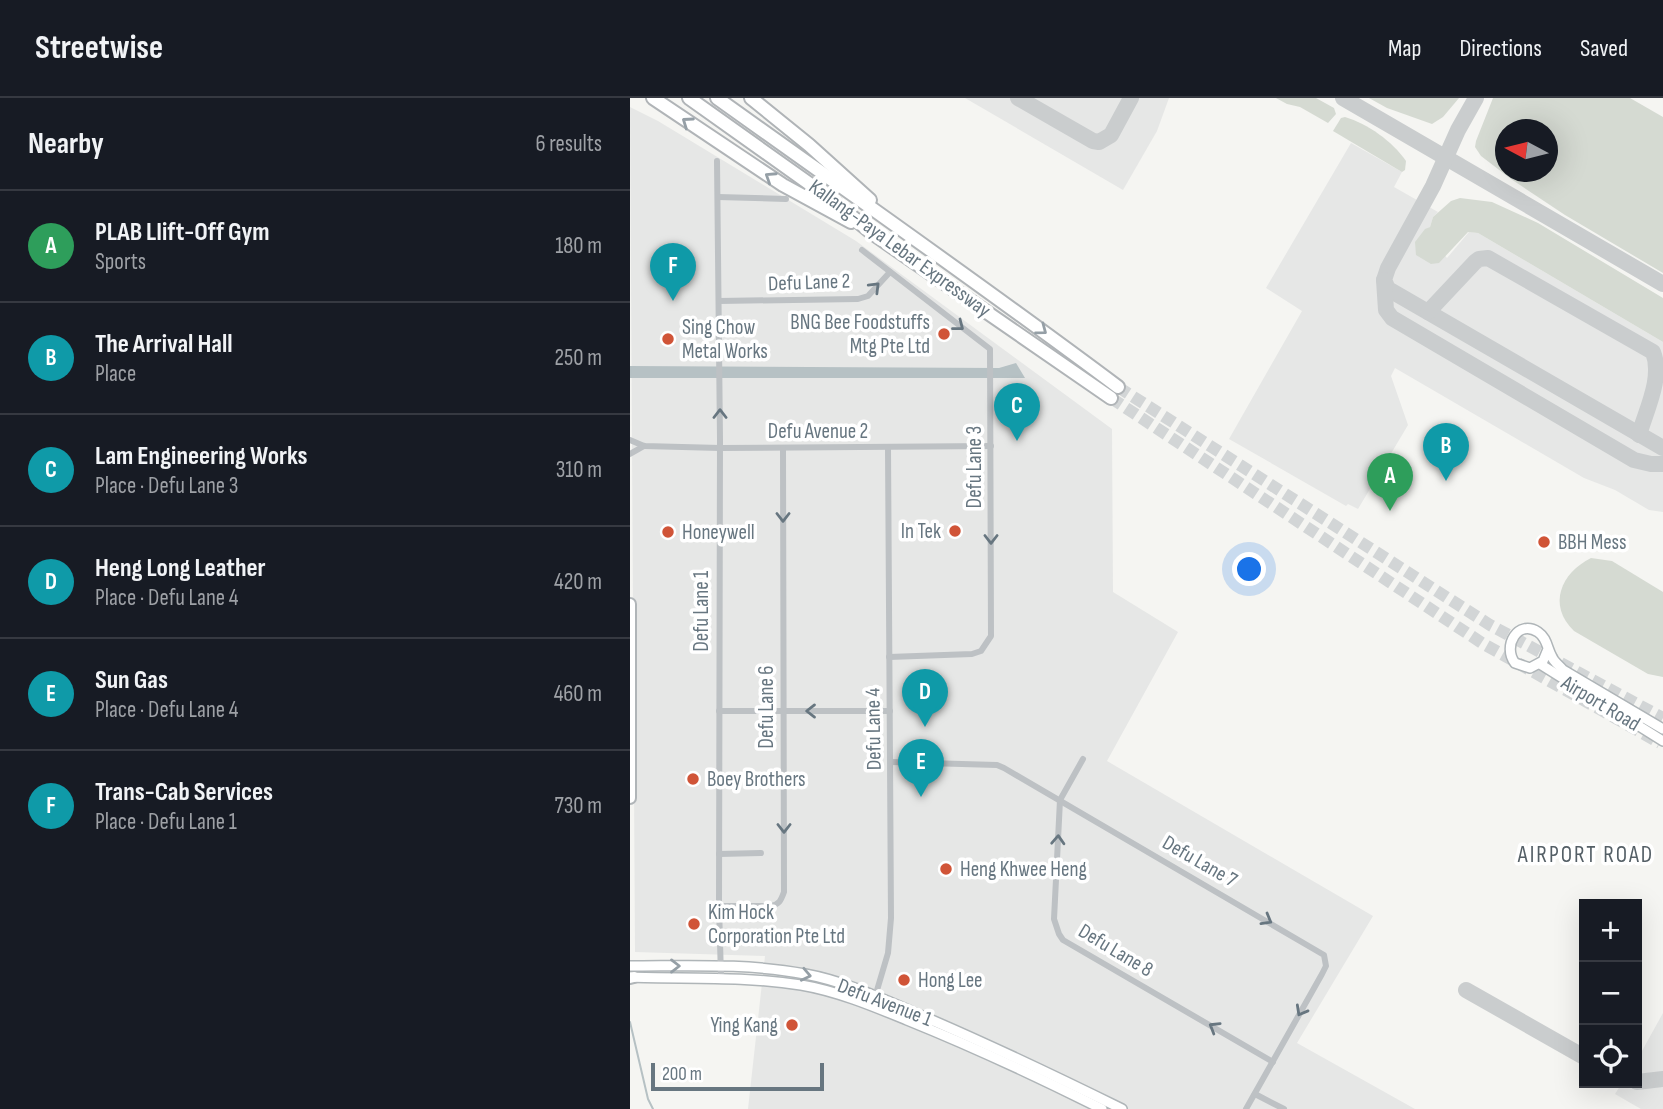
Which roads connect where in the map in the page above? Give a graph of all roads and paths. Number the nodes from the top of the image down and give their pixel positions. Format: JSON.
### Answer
{"nodes":[{"id":1,"x":653,"y":98,"type":"edge"},
{"id":2,"x":689,"y":98,"type":"edge"},
{"id":3,"x":717,"y":98,"type":"edge"},
{"id":4,"x":751,"y":98,"type":"edge"},
{"id":5,"x":717,"y":160,"type":"dead end"},
{"id":6,"x":718,"y":197,"type":"junction"},
{"id":7,"x":786,"y":199,"type":"dead end"},
{"id":8,"x":897,"y":228,"type":"junction"},
{"id":9,"x":872,"y":233,"type":"junction"},
{"id":10,"x":862,"y":250,"type":"dead end"},
{"id":11,"x":890,"y":272,"type":"junction"},
{"id":12,"x":719,"y":301,"type":"junction"},
{"id":13,"x":630,"y":440,"type":"edge"},
{"id":14,"x":644,"y":446,"type":"junction"},
{"id":15,"x":991,"y":446,"type":"junction"},
{"id":16,"x":720,"y":448,"type":"junction"},
{"id":17,"x":783,"y":448,"type":"junction"},
{"id":18,"x":888,"y":448,"type":"junction"},
{"id":19,"x":630,"y":454,"type":"edge"},
{"id":20,"x":630,"y":604,"type":"edge"},
{"id":21,"x":1548,"y":649,"type":"junction"},
{"id":22,"x":889,"y":657,"type":"junction"},
{"id":23,"x":1540,"y":664,"type":"junction"},
{"id":24,"x":719,"y":711,"type":"junction"},
{"id":25,"x":784,"y":711,"type":"junction"},
{"id":26,"x":890,"y":711,"type":"junction"},
{"id":27,"x":1663,"y":729,"type":"edge"},
{"id":28,"x":1663,"y":741,"type":"edge"},
{"id":29,"x":1083,"y":759,"type":"dead end"},
{"id":30,"x":891,"y":762,"type":"junction"},
{"id":31,"x":630,"y":798,"type":"edge"},
{"id":32,"x":1060,"y":800,"type":"junction"},
{"id":33,"x":761,"y":853,"type":"dead end"},
{"id":34,"x":719,"y":854,"type":"junction"},
{"id":35,"x":719,"y":906,"type":"junction"},
{"id":36,"x":721,"y":972,"type":"junction"},
{"id":37,"x":631,"y":974,"type":"edge"},
{"id":38,"x":874,"y":1001,"type":"junction"},
{"id":39,"x":1273,"y":1062,"type":"junction"},
{"id":40,"x":1255,"y":1094,"type":"junction"},
{"id":41,"x":1102,"y":1109,"type":"edge"},
{"id":42,"x":1122,"y":1109,"type":"edge"},
{"id":43,"x":1246,"y":1109,"type":"edge"},
{"id":44,"x":1284,"y":1109,"type":"edge"}],
"edges":[{"from":9,"to":1,"type":"highway","one_way":true},
{"from":2,"to":9,"type":"highway","name":"Kallang-Paya Lebar Expressway"},
{"from":3,"to":8,"type":"highway","name":"Kallang-Paya Lebar Expressway"},
{"from":4,"to":8,"type":"highway"},
{"from":5,"to":6,"type":"street","name":"Defu Lane 1"},
{"from":6,"to":7,"type":"street"},
{"from":6,"to":12,"type":"street","name":"Defu Lane 1"},
{"from":8,"to":9,"type":"highway","name":"Kallang-Paya Lebar Expressway","one_way":true},
{"from":10,"to":11,"type":"street","name":"Defu Lane 3"},
{"from":12,"to":11,"type":"street","name":"Defu Lane 2","one_way":true},
{"from":11,"to":15,"type":"street","name":"Defu Lane 3","one_way":true},
{"from":16,"to":12,"type":"street","name":"Defu Lane 1","one_way":true},
{"from":13,"to":14,"type":"street","name":"Defu Avenue 2"},
{"from":14,"to":16,"type":"street","name":"Defu Avenue 2"},
{"from":14,"to":19,"type":"street"},
{"from":15,"to":18,"type":"street","name":"Defu Avenue 2"},
{"from":15,"to":22,"type":"street","name":"Defu Lane 3","one_way":true},
{"from":16,"to":17,"type":"street","name":"Defu Avenue 2"},
{"from":16,"to":24,"type":"street","name":"Defu Lane 1"},
{"from":17,"to":18,"type":"street","name":"Defu Avenue 2"},
{"from":17,"to":25,"type":"street","name":"Defu Lane 6","one_way":true},
{"from":18,"to":22,"type":"street","name":"Defu Lane 4"},
{"from":20,"to":31,"type":"main road"},
{"from":21,"to":23,"type":"main road","name":"Airport Road"},
{"from":21,"to":23,"type":"main road","name":"Airport Road"},
{"from":21,"to":27,"type":"main road","name":"Airport Road"},
{"from":22,"to":26,"type":"street","name":"Defu Lane 4"},
{"from":23,"to":28,"type":"main road","name":"Airport Road"},
{"from":24,"to":25,"type":"street"},
{"from":24,"to":34,"type":"street","name":"Defu Lane 1"},
{"from":26,"to":25,"type":"street","one_way":true},
{"from":25,"to":35,"type":"street","name":"Defu Lane 6","one_way":true},
{"from":26,"to":30,"type":"street","name":"Defu Lane 4"},
{"from":29,"to":32,"type":"street"},
{"from":30,"to":32,"type":"street","name":"Defu Lane 7"},
{"from":30,"to":38,"type":"street","name":"Defu Lane 4"},
{"from":39,"to":32,"type":"street","name":"Defu Lane 8","one_way":true},
{"from":32,"to":39,"type":"street","name":"Defu Lane 7","one_way":true},
{"from":33,"to":34,"type":"street"},
{"from":34,"to":35,"type":"street","name":"Defu Lane 1"},
{"from":35,"to":36,"type":"street","name":"Defu Lane 1"},
{"from":36,"to":37,"type":"main road","name":"Defu Avenue 1"},
{"from":36,"to":38,"type":"main road","name":"Defu Avenue 1"},
{"from":38,"to":41,"type":"main road","name":"Defu Avenue 1"},
{"from":38,"to":42,"type":"main road","name":"Defu Avenue 1"},
{"from":39,"to":40,"type":"street","name":"Defu Lane 7"},
{"from":40,"to":43,"type":"street","name":"Defu Lane 7"},
{"from":40,"to":44,"type":"street"}]}
